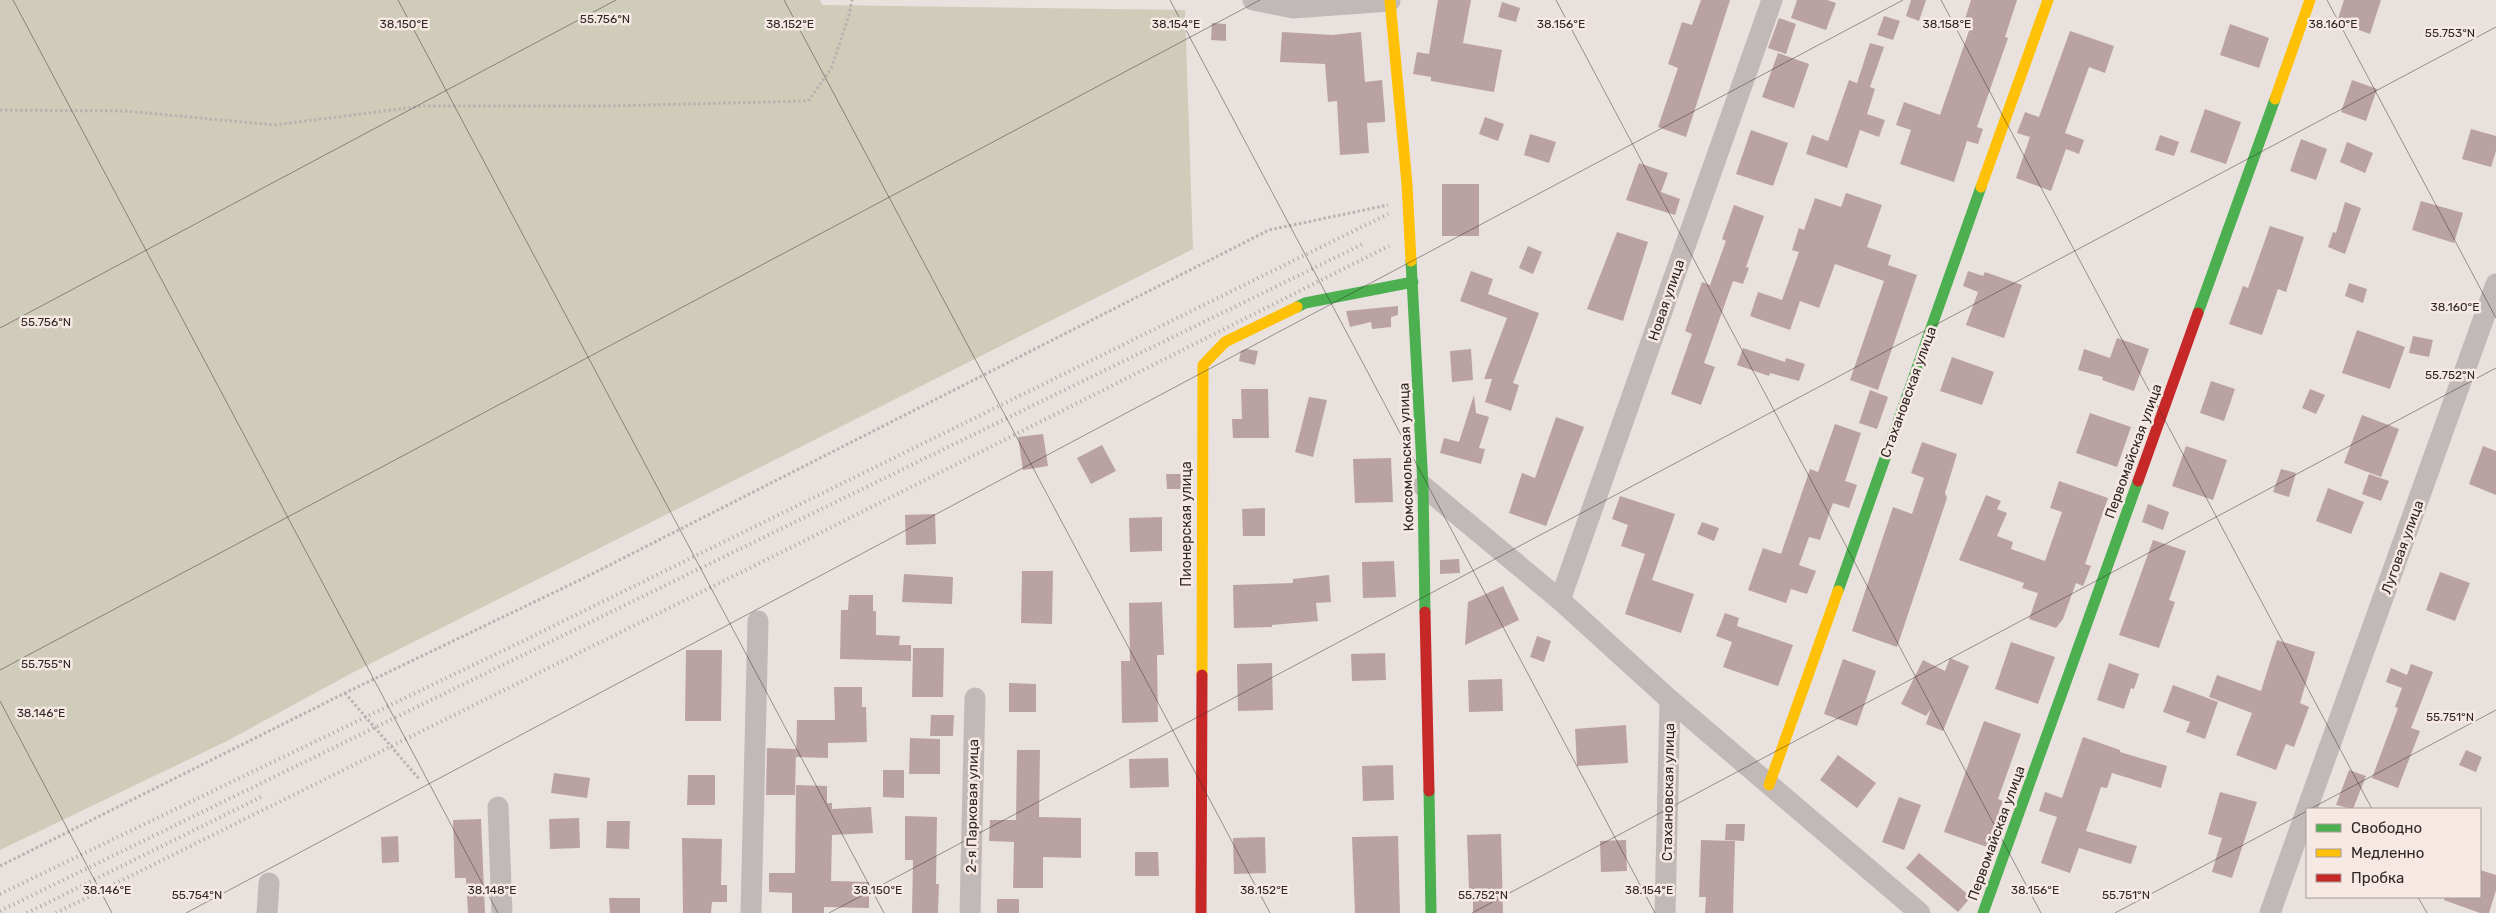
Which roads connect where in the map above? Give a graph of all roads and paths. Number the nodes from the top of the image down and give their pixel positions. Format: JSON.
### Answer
{"nodes":[{"id":1,"x":852,"y":0,"type":"edge"},
{"id":2,"x":1253,"y":0,"type":"edge"},
{"id":3,"x":1772,"y":0,"type":"edge"},
{"id":4,"x":2048,"y":0,"type":"edge"},
{"id":5,"x":2310,"y":0,"type":"edge"},
{"id":6,"x":1390,"y":2,"type":"joint"},
{"id":7,"x":0,"y":110,"type":"edge"},
{"id":8,"x":1408,"y":201,"type":"junction"},
{"id":9,"x":1412,"y":282,"type":"junction"},
{"id":10,"x":2496,"y":284,"type":"edge"},
{"id":11,"x":1424,"y":486,"type":"junction"},
{"id":12,"x":1560,"y":600,"type":"junction"},
{"id":13,"x":758,"y":622,"type":"dead end"},
{"id":14,"x":345,"y":693,"type":"junction"},
{"id":15,"x":975,"y":698,"type":"dead end"},
{"id":16,"x":1670,"y":700,"type":"junction"},
{"id":17,"x":420,"y":780,"type":"dead end"},
{"id":18,"x":1769,"y":785,"type":"junction"},
{"id":19,"x":498,"y":807,"type":"dead end"},
{"id":20,"x":2307,"y":808,"type":"edge"},
{"id":21,"x":2306,"y":812,"type":"edge"},
{"id":22,"x":0,"y":866,"type":"edge"},
{"id":23,"x":269,"y":883,"type":"dead end"},
{"id":24,"x":267,"y":913,"type":"edge"},
{"id":25,"x":502,"y":913,"type":"edge"},
{"id":26,"x":751,"y":913,"type":"edge"},
{"id":27,"x":970,"y":913,"type":"edge"},
{"id":28,"x":1201,"y":913,"type":"edge"},
{"id":29,"x":1430,"y":913,"type":"edge"},
{"id":30,"x":1665,"y":913,"type":"edge"},
{"id":31,"x":1920,"y":913,"type":"edge"},
{"id":32,"x":1983,"y":913,"type":"edge"},
{"id":33,"x":2270,"y":913,"type":"edge"}],
"edges":[{"from":1,"to":7,"type":"path"},
{"from":2,"to":6,"type":"street"},
{"from":3,"to":12,"type":"street","name":"Новая улица"},
{"from":4,"to":18,"type":"street","name":"Стахановская улица"},
{"from":5,"to":32,"type":"street","name":"Первомайская улица"},
{"from":6,"to":8,"type":"street","name":"Комсомольская улица"},
{"from":8,"to":9,"type":"street","name":"Комсомольская улица"},
{"from":8,"to":14,"type":"path"},
{"from":9,"to":11,"type":"street","name":"Комсомольская улица"},
{"from":9,"to":28,"type":"street","name":"Пионерская улица"},
{"from":10,"to":20,"type":"street","name":"Луговая улица"},
{"from":11,"to":12,"type":"street"},
{"from":11,"to":29,"type":"street","name":"Комсомольская улица"},
{"from":12,"to":16,"type":"street"},
{"from":13,"to":26,"type":"street"},
{"from":14,"to":17,"type":"path"},
{"from":14,"to":22,"type":"path"},
{"from":15,"to":27,"type":"street","name":"2-я Парковая улица"},
{"from":16,"to":18,"type":"street"},
{"from":16,"to":30,"type":"street","name":"Стахановская улица"},
{"from":18,"to":31,"type":"street"},
{"from":19,"to":25,"type":"street"},
{"from":21,"to":33,"type":"street","name":"Луговая улица"},
{"from":23,"to":24,"type":"street"}]}
